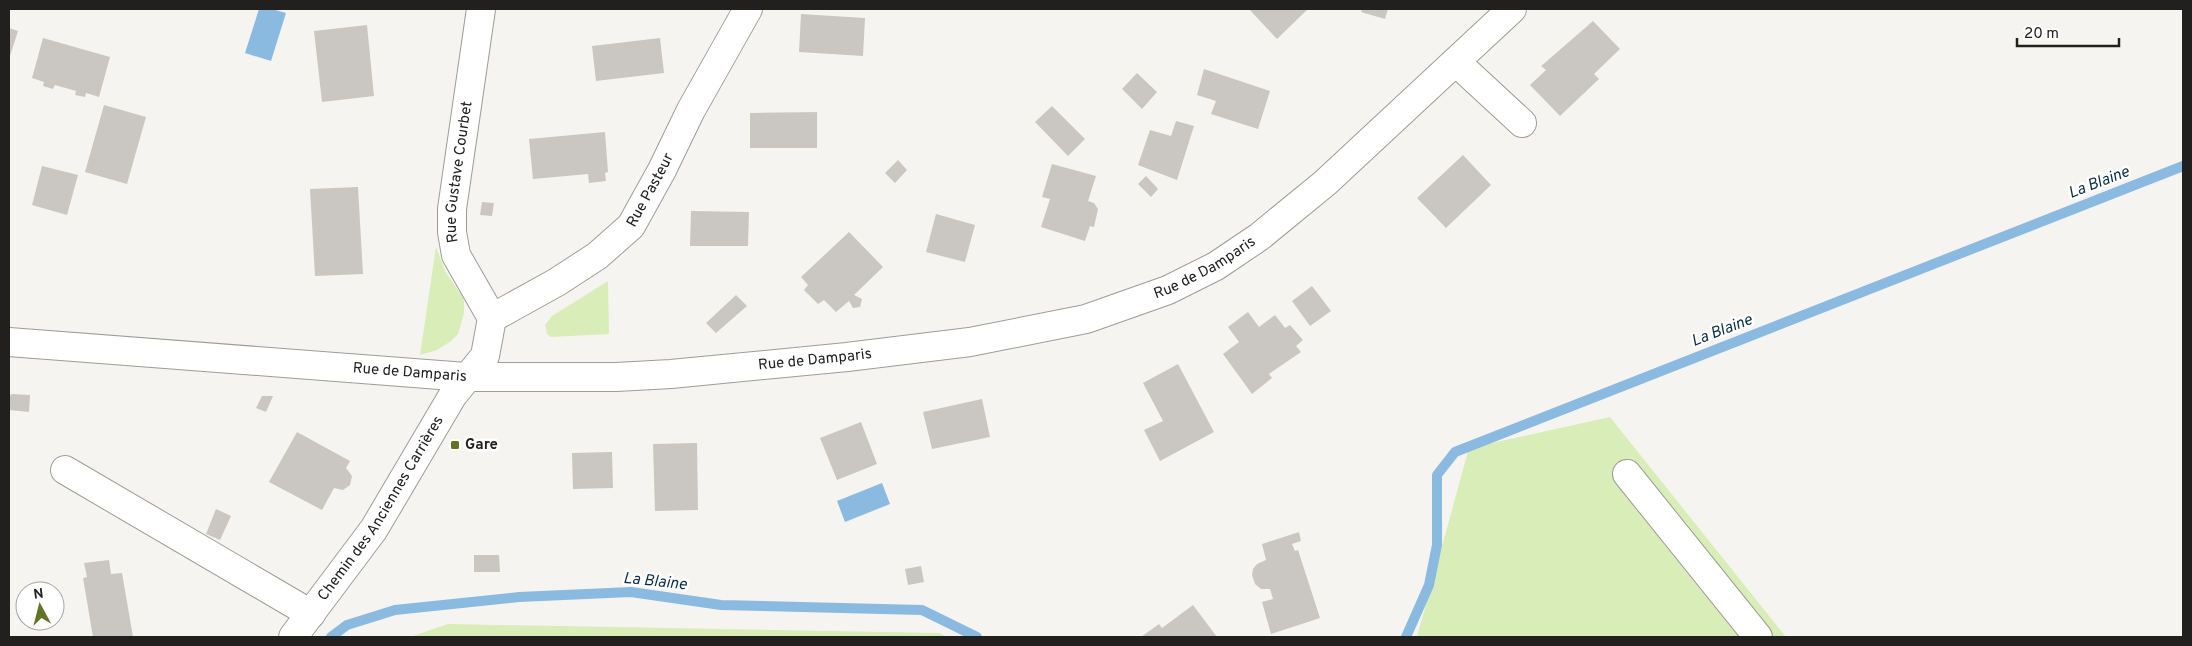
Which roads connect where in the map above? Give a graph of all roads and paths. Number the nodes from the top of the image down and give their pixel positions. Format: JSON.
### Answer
{"nodes":[{"id":1,"x":481,"y":9,"type":"edge"},
{"id":2,"x":748,"y":9,"type":"edge"},
{"id":3,"x":1512,"y":9,"type":"edge"},
{"id":4,"x":1456,"y":62,"type":"junction"},
{"id":5,"x":1522,"y":123,"type":"dead end"},
{"id":6,"x":492,"y":318,"type":"junction"},
{"id":7,"x":9,"y":342,"type":"edge"},
{"id":8,"x":466,"y":377,"type":"junction"},
{"id":9,"x":65,"y":470,"type":"dead end"},
{"id":10,"x":1627,"y":474,"type":"dead end"},
{"id":11,"x":311,"y":614,"type":"junction"},
{"id":12,"x":293,"y":637,"type":"edge"},
{"id":13,"x":1758,"y":637,"type":"edge"}],
"edges":[{"from":1,"to":6,"type":"street","name":"Rue Gustave Courbet"},
{"from":2,"to":6,"type":"street","name":"Rue Pasteur"},
{"from":3,"to":4,"type":"street","name":"Rue de Damparis"},
{"from":4,"to":5,"type":"street"},
{"from":4,"to":8,"type":"street","name":"Rue de Damparis"},
{"from":6,"to":8,"type":"street"},
{"from":7,"to":8,"type":"street","name":"Rue de Damparis"},
{"from":8,"to":11,"type":"street","name":"Chemin des Anciennes Carrières"},
{"from":9,"to":11,"type":"street"},
{"from":10,"to":13,"type":"street"},
{"from":11,"to":12,"type":"street","name":"Chemin des Anciennes Carrières"}]}
